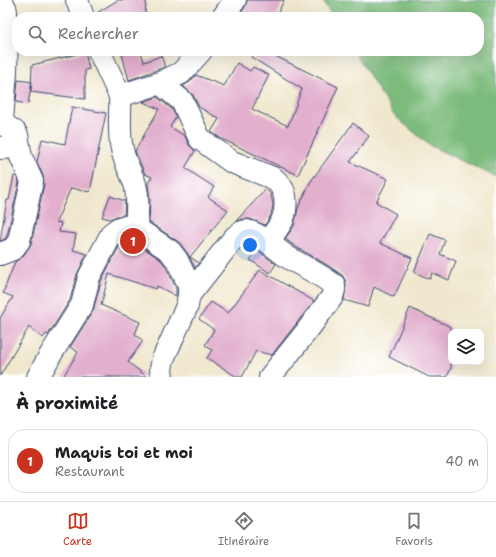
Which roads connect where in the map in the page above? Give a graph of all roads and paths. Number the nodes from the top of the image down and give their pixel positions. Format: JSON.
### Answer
{"nodes":[{"id":1,"x":77,"y":0,"type":"edge"},
{"id":2,"x":235,"y":0,"type":"edge"},
{"id":3,"x":0,"y":3,"type":"edge"},
{"id":4,"x":81,"y":12,"type":"edge"},
{"id":5,"x":227,"y":12,"type":"edge"},
{"id":6,"x":101,"y":56,"type":"edge"},
{"id":7,"x":196,"y":56,"type":"edge"},
{"id":8,"x":160,"y":83,"type":"junction"},
{"id":9,"x":120,"y":96,"type":"junction"},
{"id":10,"x":10,"y":148,"type":"edge"},
{"id":11,"x":136,"y":228,"type":"junction"},
{"id":12,"x":268,"y":242,"type":"junction"},
{"id":13,"x":0,"y":254,"type":"edge"},
{"id":14,"x":190,"y":295,"type":"junction"},
{"id":15,"x":38,"y":377,"type":"edge"},
{"id":16,"x":162,"y":377,"type":"edge"},
{"id":17,"x":270,"y":377,"type":"edge"}],
"edges":[{"from":1,"to":4,"type":"street"},
{"from":2,"to":5,"type":"street"},
{"from":3,"to":10,"type":"street"},
{"from":6,"to":9,"type":"street"},
{"from":7,"to":8,"type":"street"},
{"from":8,"to":9,"type":"street"},
{"from":8,"to":12,"type":"street"},
{"from":9,"to":11,"type":"street"},
{"from":10,"to":13,"type":"street"},
{"from":11,"to":14,"type":"street"},
{"from":11,"to":15,"type":"street"},
{"from":12,"to":14,"type":"street"},
{"from":12,"to":17,"type":"street"},
{"from":14,"to":16,"type":"street"}]}
